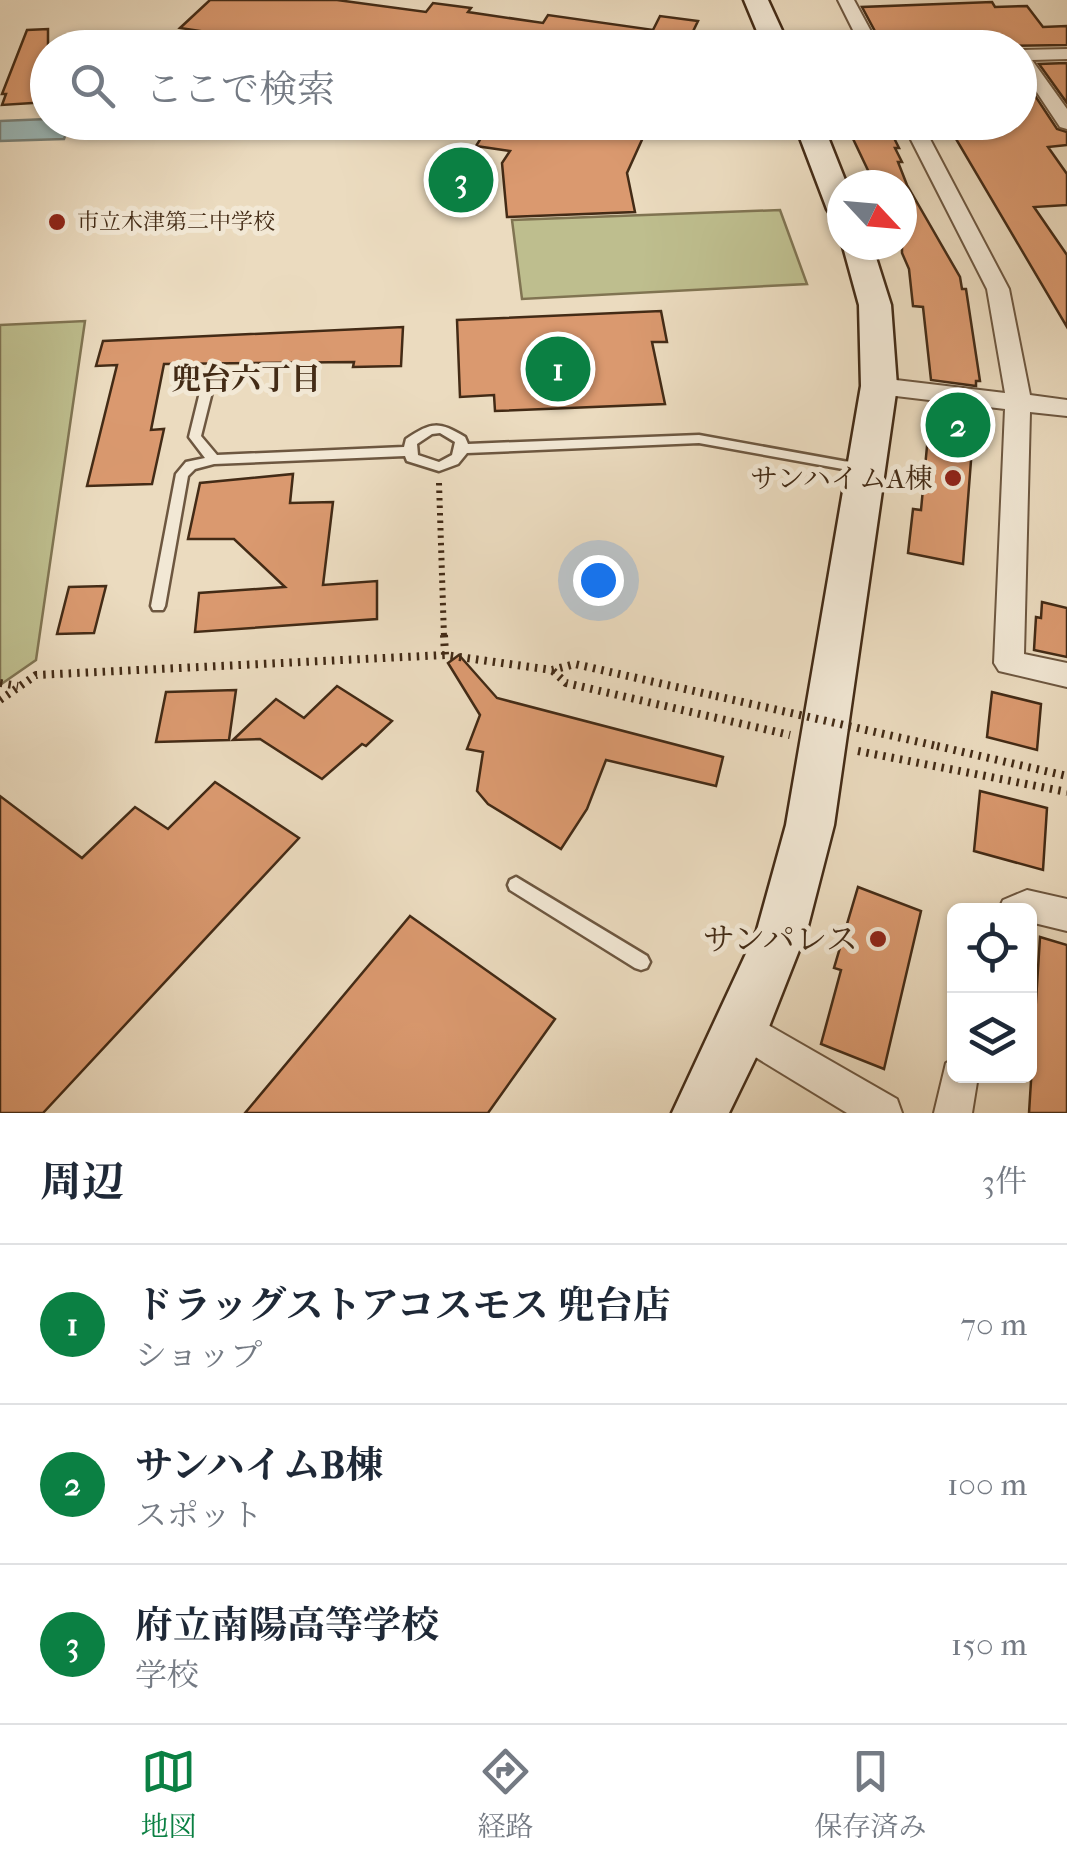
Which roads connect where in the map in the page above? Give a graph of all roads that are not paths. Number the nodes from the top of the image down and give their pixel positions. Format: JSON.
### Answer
{"nodes":[{"id":1,"x":756,"y":0,"type":"edge"},
{"id":2,"x":846,"y":0,"type":"edge"},
{"id":3,"x":769,"y":30,"type":"edge"},
{"id":4,"x":862,"y":30,"type":"edge"},
{"id":5,"x":1067,"y":54,"type":"edge"},
{"id":6,"x":1037,"y":55,"type":"edge"},
{"id":7,"x":1037,"y":80,"type":"edge"},
{"id":8,"x":1067,"y":123,"type":"edge"},
{"id":9,"x":815,"y":140,"type":"edge"},
{"id":10,"x":920,"y":140,"type":"edge"},
{"id":11,"x":827,"y":171,"type":"edge"},
{"id":12,"x":861,"y":260,"type":"edge"},
{"id":13,"x":879,"y":386,"type":"junction"},
{"id":14,"x":207,"y":388,"type":"dead end"},
{"id":15,"x":1018,"y":399,"type":"junction"},
{"id":16,"x":1067,"y":408,"type":"edge"},
{"id":17,"x":463,"y":449,"type":"junction"},
{"id":18,"x":408,"y":451,"type":"junction"},
{"id":19,"x":214,"y":460,"type":"junction"},
{"id":20,"x":868,"y":470,"type":"junction"},
{"id":21,"x":158,"y":606,"type":"dead end"},
{"id":22,"x":1067,"y":676,"type":"edge"},
{"id":23,"x":516,"y":885,"type":"dead end"},
{"id":24,"x":1037,"y":908,"type":"edge"},
{"id":25,"x":1067,"y":915,"type":"edge"},
{"id":26,"x":641,"y":962,"type":"dead end"},
{"id":27,"x":742,"y":1028,"type":"junction"},
{"id":28,"x":958,"y":1083,"type":"edge"},
{"id":29,"x":700,"y":1113,"type":"edge"},
{"id":30,"x":883,"y":1113,"type":"edge"},
{"id":31,"x":953,"y":1113,"type":"edge"}],
"edges":[{"from":1,"to":3,"type":"street"},
{"from":2,"to":4,"type":"street"},
{"from":5,"to":6,"type":"street"},
{"from":7,"to":8,"type":"street"},
{"from":9,"to":11,"type":"street"},
{"from":10,"to":15,"type":"street"},
{"from":12,"to":13,"type":"street"},
{"from":13,"to":15,"type":"street"},
{"from":13,"to":20,"type":"street"},
{"from":14,"to":19,"type":"lane"},
{"from":15,"to":16,"type":"street"},
{"from":15,"to":22,"type":"street"},
{"from":17,"to":18,"type":"lane"},
{"from":17,"to":18,"type":"lane"},
{"from":17,"to":20,"type":"lane"},
{"from":18,"to":19,"type":"lane"},
{"from":19,"to":21,"type":"lane"},
{"from":20,"to":27,"type":"street"},
{"from":23,"to":26,"type":"lane"},
{"from":24,"to":25,"type":"street"},
{"from":27,"to":29,"type":"street"},
{"from":27,"to":30,"type":"street"},
{"from":28,"to":31,"type":"street"}]}
